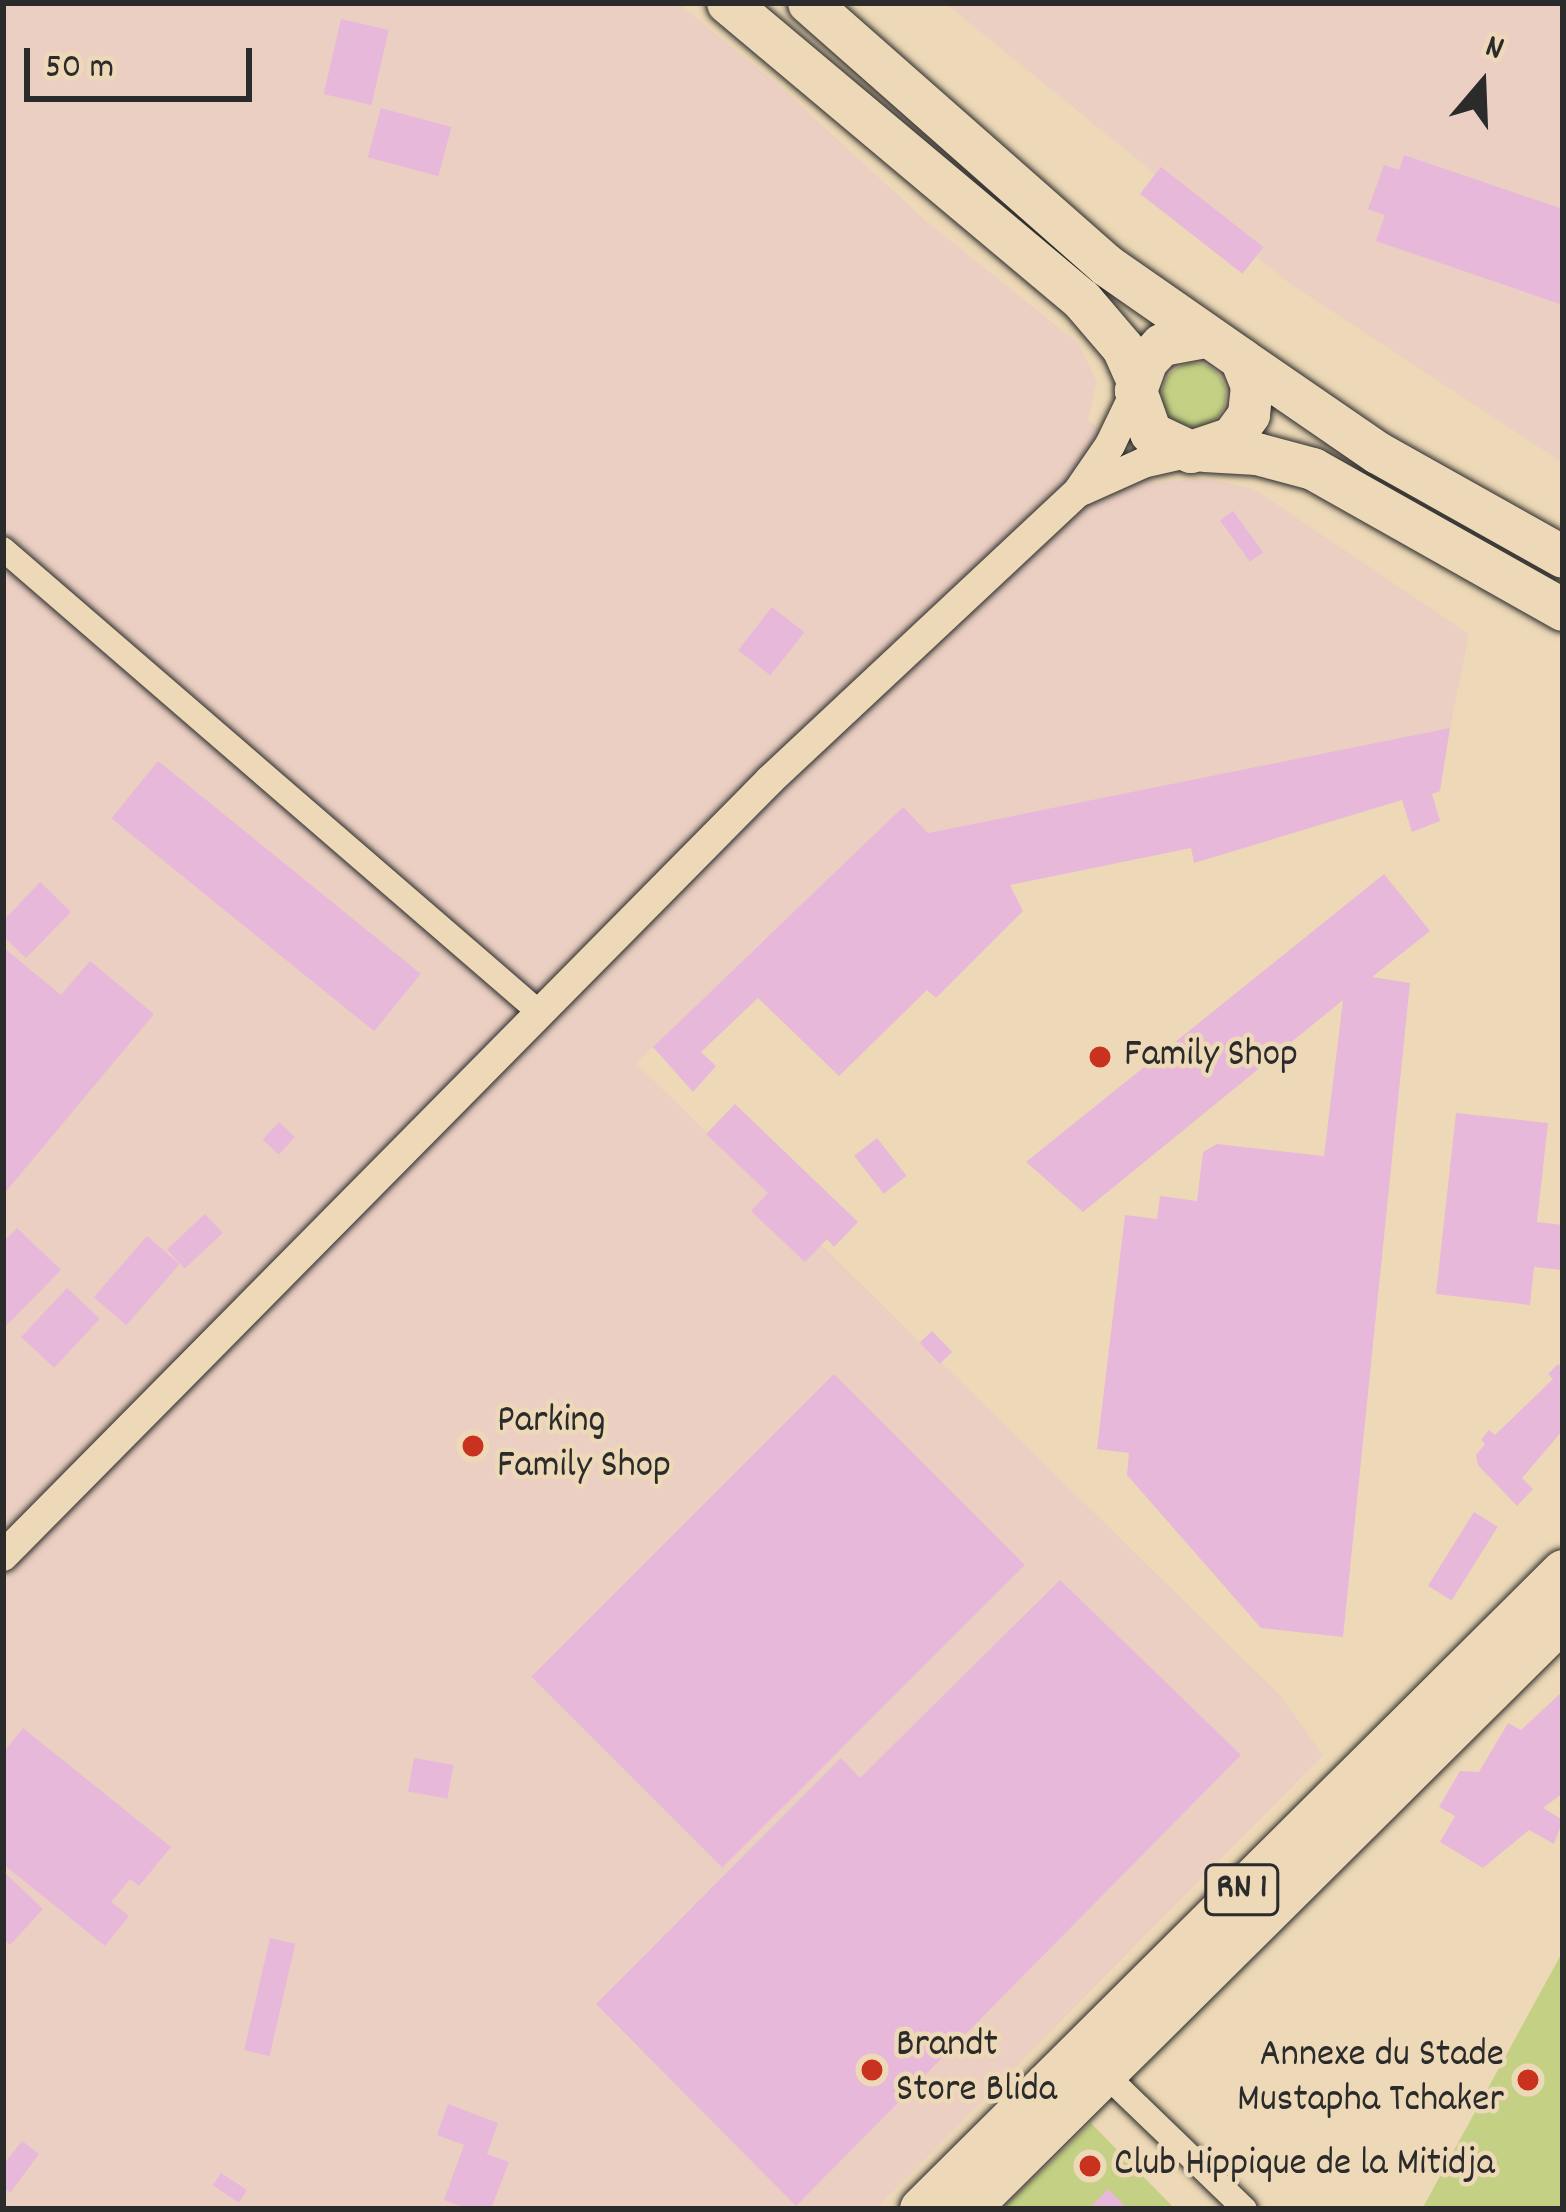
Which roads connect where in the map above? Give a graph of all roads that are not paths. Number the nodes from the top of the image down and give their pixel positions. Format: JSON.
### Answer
{"nodes":[{"id":1,"x":728,"y":3,"type":"edge"},
{"id":2,"x":809,"y":3,"type":"edge"},
{"id":3,"x":1223,"y":348,"type":"junction"},
{"id":4,"x":1137,"y":387,"type":"junction"},
{"id":5,"x":1198,"y":451,"type":"junction"},
{"id":6,"x":1077,"y":493,"type":"junction"},
{"id":7,"x":3,"y":549,"type":"edge"},
{"id":8,"x":1563,"y":556,"type":"edge"},
{"id":9,"x":1563,"y":610,"type":"edge"},
{"id":10,"x":540,"y":1013,"type":"junction"},
{"id":11,"x":3,"y":1556,"type":"edge"},
{"id":12,"x":1563,"y":1571,"type":"edge"},
{"id":13,"x":1563,"y":1620,"type":"edge"},
{"id":14,"x":1106,"y":2074,"type":"junction"},
{"id":15,"x":921,"y":2209,"type":"edge"},
{"id":16,"x":969,"y":2209,"type":"edge"},
{"id":17,"x":1245,"y":2209,"type":"edge"}],
"edges":[{"from":1,"to":4,"type":"highway"},
{"from":2,"to":3,"type":"highway"},
{"from":3,"to":4,"type":"highway"},
{"from":3,"to":5,"type":"highway"},
{"from":3,"to":8,"type":"highway"},
{"from":4,"to":5,"type":"highway"},
{"from":4,"to":6,"type":"street"},
{"from":5,"to":6,"type":"street"},
{"from":5,"to":9,"type":"highway"},
{"from":6,"to":10,"type":"street"},
{"from":7,"to":10,"type":"street"},
{"from":10,"to":11,"type":"street"},
{"from":12,"to":15,"type":"highway","number":"RN 1"},
{"from":13,"to":14,"type":"highway","number":"RN 1"},
{"from":14,"to":16,"type":"highway","number":"RN 1"},
{"from":14,"to":17,"type":"street"}]}
